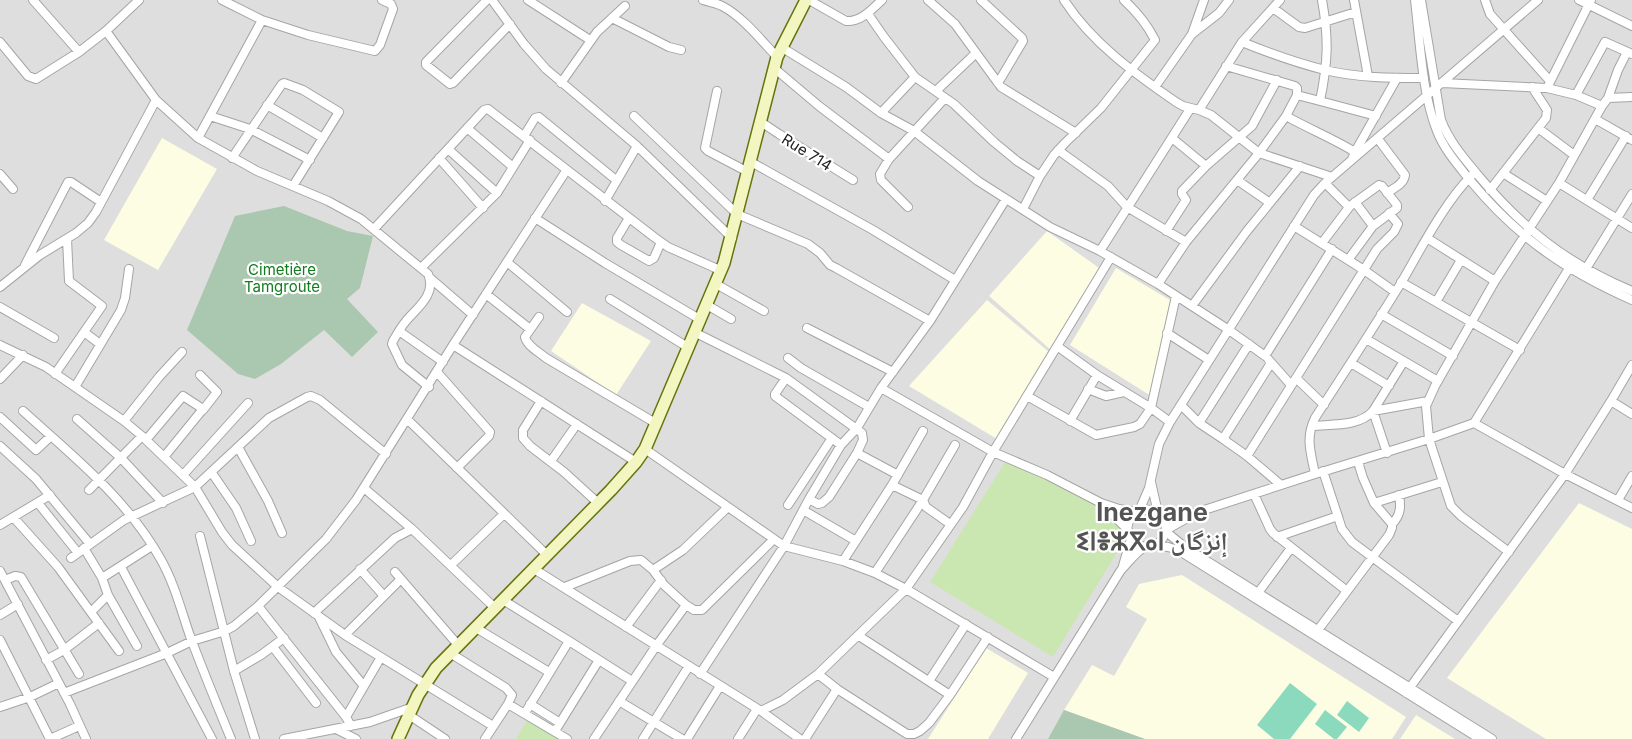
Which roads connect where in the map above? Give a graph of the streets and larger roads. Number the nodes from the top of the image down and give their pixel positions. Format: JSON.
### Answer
{"nodes":[{"id":1,"x":33,"y":0,"type":"edge"},
{"id":2,"x":139,"y":0,"type":"edge"},
{"id":3,"x":222,"y":0,"type":"edge"},
{"id":4,"x":243,"y":0,"type":"edge"},
{"id":5,"x":382,"y":0,"type":"edge"},
{"id":6,"x":487,"y":0,"type":"edge"},
{"id":7,"x":492,"y":0,"type":"edge"},
{"id":8,"x":528,"y":0,"type":"edge"},
{"id":9,"x":703,"y":0,"type":"edge"},
{"id":10,"x":807,"y":0,"type":"edge"},
{"id":11,"x":882,"y":0,"type":"edge"},
{"id":12,"x":928,"y":0,"type":"edge"},
{"id":13,"x":981,"y":0,"type":"edge"},
{"id":14,"x":1064,"y":0,"type":"edge"},
{"id":15,"x":1124,"y":0,"type":"edge"},
{"id":16,"x":1204,"y":0,"type":"edge"},
{"id":17,"x":1229,"y":0,"type":"edge"},
{"id":18,"x":1280,"y":0,"type":"edge"},
{"id":19,"x":1322,"y":0,"type":"edge"},
{"id":20,"x":1354,"y":0,"type":"edge"},
{"id":21,"x":1414,"y":0,"type":"edge"},
{"id":22,"x":1421,"y":0,"type":"edge"},
{"id":23,"x":1485,"y":0,"type":"edge"},
{"id":24,"x":1538,"y":0,"type":"edge"},
{"id":25,"x":1579,"y":0,"type":"edge"},
{"id":26,"x":1590,"y":3,"type":"edge"},
{"id":27,"x":625,"y":6,"type":"dead end"},
{"id":28,"x":1273,"y":8,"type":"junction"},
{"id":29,"x":240,"y":9,"type":"junction"},
{"id":30,"x":1356,"y":12,"type":"junction"},
{"id":31,"x":868,"y":14,"type":"junction"},
{"id":32,"x":612,"y":18,"type":"junction"},
{"id":33,"x":262,"y":20,"type":"junction"},
{"id":34,"x":1326,"y":21,"type":"junction"},
{"id":35,"x":510,"y":24,"type":"junction"},
{"id":36,"x":1632,"y":26,"type":"edge"},
{"id":37,"x":106,"y":31,"type":"junction"},
{"id":38,"x":1504,"y":31,"type":"junction"},
{"id":39,"x":1192,"y":34,"type":"junction"},
{"id":40,"x":590,"y":40,"type":"junction"},
{"id":41,"x":0,"y":42,"type":"edge"},
{"id":42,"x":1242,"y":42,"type":"junction"},
{"id":43,"x":681,"y":50,"type":"dead end"},
{"id":44,"x":79,"y":52,"type":"junction"},
{"id":45,"x":1630,"y":53,"type":"edge"},
{"id":46,"x":975,"y":54,"type":"junction"},
{"id":47,"x":778,"y":57,"type":"junction"},
{"id":48,"x":1226,"y":66,"type":"junction"},
{"id":49,"x":1130,"y":70,"type":"junction"},
{"id":50,"x":1326,"y":70,"type":"junction"},
{"id":51,"x":1368,"y":76,"type":"junction"},
{"id":52,"x":916,"y":77,"type":"junction"},
{"id":53,"x":1398,"y":78,"type":"junction"},
{"id":54,"x":1424,"y":78,"type":"junction"},
{"id":55,"x":1277,"y":80,"type":"junction"},
{"id":56,"x":561,"y":83,"type":"junction"},
{"id":57,"x":998,"y":83,"type":"junction"},
{"id":58,"x":1549,"y":84,"type":"junction"},
{"id":59,"x":1439,"y":85,"type":"junction"},
{"id":60,"x":1154,"y":87,"type":"junction"},
{"id":61,"x":1532,"y":87,"type":"junction"},
{"id":62,"x":718,"y":91,"type":"dead end"},
{"id":63,"x":936,"y":91,"type":"junction"},
{"id":64,"x":1297,"y":95,"type":"junction"},
{"id":65,"x":1427,"y":95,"type":"junction"},
{"id":66,"x":1576,"y":95,"type":"junction"},
{"id":67,"x":1632,"y":97,"type":"edge"},
{"id":68,"x":945,"y":98,"type":"junction"},
{"id":69,"x":1608,"y":98,"type":"junction"},
{"id":70,"x":156,"y":100,"type":"junction"},
{"id":71,"x":1320,"y":101,"type":"junction"},
{"id":72,"x":267,"y":106,"type":"junction"},
{"id":73,"x":1602,"y":106,"type":"junction"},
{"id":74,"x":1194,"y":109,"type":"junction"},
{"id":75,"x":881,"y":113,"type":"junction"},
{"id":76,"x":210,"y":116,"type":"junction"},
{"id":77,"x":634,"y":116,"type":"dead end"},
{"id":78,"x":1286,"y":116,"type":"junction"},
{"id":79,"x":1376,"y":116,"type":"junction"},
{"id":80,"x":1595,"y":119,"type":"junction"},
{"id":81,"x":762,"y":122,"type":"junction"},
{"id":82,"x":467,"y":128,"type":"junction"},
{"id":83,"x":1538,"y":128,"type":"junction"},
{"id":84,"x":250,"y":130,"type":"junction"},
{"id":85,"x":914,"y":131,"type":"junction"},
{"id":86,"x":1076,"y":133,"type":"junction"},
{"id":87,"x":1237,"y":137,"type":"junction"},
{"id":88,"x":198,"y":138,"type":"junction"},
{"id":89,"x":323,"y":138,"type":"junction"},
{"id":90,"x":527,"y":138,"type":"junction"},
{"id":91,"x":1172,"y":138,"type":"junction"},
{"id":92,"x":1629,"y":138,"type":"edge"},
{"id":93,"x":1378,"y":139,"type":"junction"},
{"id":94,"x":637,"y":146,"type":"junction"},
{"id":95,"x":448,"y":149,"type":"junction"},
{"id":96,"x":1058,"y":150,"type":"junction"},
{"id":97,"x":1355,"y":152,"type":"junction"},
{"id":98,"x":1260,"y":153,"type":"junction"},
{"id":99,"x":1574,"y":155,"type":"junction"},
{"id":100,"x":232,"y":158,"type":"junction"},
{"id":101,"x":439,"y":158,"type":"junction"},
{"id":102,"x":889,"y":159,"type":"junction"},
{"id":103,"x":310,"y":160,"type":"junction"},
{"id":104,"x":1352,"y":160,"type":"junction"},
{"id":105,"x":1206,"y":166,"type":"junction"},
{"id":106,"x":1300,"y":166,"type":"junction"},
{"id":107,"x":513,"y":167,"type":"junction"},
{"id":108,"x":749,"y":167,"type":"junction"},
{"id":109,"x":566,"y":171,"type":"junction"},
{"id":110,"x":1475,"y":172,"type":"junction"},
{"id":111,"x":0,"y":174,"type":"edge"},
{"id":112,"x":1503,"y":174,"type":"junction"},
{"id":113,"x":1040,"y":176,"type":"junction"},
{"id":114,"x":1468,"y":178,"type":"junction"},
{"id":115,"x":616,"y":180,"type":"junction"},
{"id":116,"x":853,"y":180,"type":"dead end"},
{"id":117,"x":1237,"y":180,"type":"junction"},
{"id":118,"x":1329,"y":180,"type":"junction"},
{"id":119,"x":1559,"y":183,"type":"junction"},
{"id":120,"x":293,"y":186,"type":"junction"},
{"id":121,"x":13,"y":189,"type":"dead end"},
{"id":122,"x":1490,"y":190,"type":"junction"},
{"id":123,"x":497,"y":193,"type":"junction"},
{"id":124,"x":1387,"y":193,"type":"junction"},
{"id":125,"x":1632,"y":194,"type":"edge"},
{"id":126,"x":1006,"y":198,"type":"junction"},
{"id":127,"x":1587,"y":200,"type":"junction"},
{"id":128,"x":605,"y":201,"type":"junction"},
{"id":129,"x":1547,"y":201,"type":"junction"},
{"id":130,"x":101,"y":202,"type":"junction"},
{"id":131,"x":1355,"y":202,"type":"junction"},
{"id":132,"x":1270,"y":203,"type":"junction"},
{"id":133,"x":908,"y":207,"type":"dead end"},
{"id":134,"x":1127,"y":207,"type":"junction"},
{"id":135,"x":1349,"y":207,"type":"junction"},
{"id":136,"x":483,"y":208,"type":"junction"},
{"id":137,"x":1023,"y":209,"type":"junction"},
{"id":138,"x":1389,"y":213,"type":"junction"},
{"id":139,"x":737,"y":214,"type":"junction"},
{"id":140,"x":535,"y":218,"type":"junction"},
{"id":141,"x":629,"y":218,"type":"junction"},
{"id":142,"x":1617,"y":218,"type":"junction"},
{"id":143,"x":1294,"y":226,"type":"junction"},
{"id":144,"x":1373,"y":226,"type":"junction"},
{"id":145,"x":1632,"y":228,"type":"edge"},
{"id":146,"x":374,"y":229,"type":"junction"},
{"id":147,"x":1166,"y":230,"type":"junction"},
{"id":148,"x":1527,"y":233,"type":"junction"},
{"id":149,"x":732,"y":238,"type":"junction"},
{"id":150,"x":1427,"y":238,"type":"junction"},
{"id":151,"x":67,"y":239,"type":"junction"},
{"id":152,"x":661,"y":242,"type":"junction"},
{"id":153,"x":1186,"y":242,"type":"junction"},
{"id":154,"x":1322,"y":243,"type":"junction"},
{"id":155,"x":1332,"y":249,"type":"junction"},
{"id":156,"x":1100,"y":251,"type":"junction"},
{"id":157,"x":1111,"y":257,"type":"junction"},
{"id":158,"x":1348,"y":260,"type":"junction"},
{"id":159,"x":1461,"y":260,"type":"junction"},
{"id":160,"x":507,"y":262,"type":"junction"},
{"id":161,"x":1571,"y":265,"type":"junction"},
{"id":162,"x":421,"y":268,"type":"junction"},
{"id":163,"x":129,"y":269,"type":"dead end"},
{"id":164,"x":22,"y":270,"type":"junction"},
{"id":165,"x":1364,"y":270,"type":"junction"},
{"id":166,"x":722,"y":271,"type":"junction"},
{"id":167,"x":1584,"y":273,"type":"junction"},
{"id":168,"x":430,"y":278,"type":"junction"},
{"id":169,"x":955,"y":280,"type":"junction"},
{"id":170,"x":1495,"y":281,"type":"junction"},
{"id":171,"x":1401,"y":282,"type":"junction"},
{"id":172,"x":716,"y":284,"type":"junction"},
{"id":173,"x":1158,"y":284,"type":"junction"},
{"id":174,"x":1,"y":285,"type":"edge"},
{"id":175,"x":1632,"y":291,"type":"edge"},
{"id":176,"x":1395,"y":292,"type":"junction"},
{"id":177,"x":486,"y":294,"type":"junction"},
{"id":178,"x":1176,"y":296,"type":"junction"},
{"id":179,"x":610,"y":299,"type":"dead end"},
{"id":180,"x":1632,"y":300,"type":"edge"},
{"id":181,"x":1436,"y":302,"type":"junction"},
{"id":182,"x":707,"y":306,"type":"junction"},
{"id":183,"x":1192,"y":306,"type":"junction"},
{"id":184,"x":0,"y":307,"type":"edge"},
{"id":185,"x":764,"y":311,"type":"dead end"},
{"id":186,"x":567,"y":312,"type":"dead end"},
{"id":187,"x":1382,"y":314,"type":"junction"},
{"id":188,"x":472,"y":315,"type":"junction"},
{"id":189,"x":539,"y":317,"type":"dead end"},
{"id":190,"x":731,"y":319,"type":"dead end"},
{"id":191,"x":701,"y":320,"type":"junction"},
{"id":192,"x":930,"y":321,"type":"junction"},
{"id":193,"x":1472,"y":323,"type":"junction"},
{"id":194,"x":807,"y":328,"type":"dead end"},
{"id":195,"x":530,"y":329,"type":"junction"},
{"id":196,"x":1229,"y":330,"type":"junction"},
{"id":197,"x":399,"y":331,"type":"junction"},
{"id":198,"x":84,"y":332,"type":"junction"},
{"id":199,"x":696,"y":332,"type":"junction"},
{"id":200,"x":1167,"y":333,"type":"junction"},
{"id":201,"x":54,"y":338,"type":"dead end"},
{"id":202,"x":1366,"y":339,"type":"junction"},
{"id":203,"x":0,"y":344,"type":"edge"},
{"id":204,"x":100,"y":344,"type":"junction"},
{"id":205,"x":1249,"y":344,"type":"junction"},
{"id":206,"x":453,"y":345,"type":"junction"},
{"id":207,"x":1057,"y":346,"type":"junction"},
{"id":208,"x":689,"y":348,"type":"junction"},
{"id":209,"x":1520,"y":350,"type":"junction"},
{"id":210,"x":182,"y":352,"type":"dead end"},
{"id":211,"x":23,"y":355,"type":"junction"},
{"id":212,"x":1266,"y":356,"type":"junction"},
{"id":213,"x":1453,"y":356,"type":"junction"},
{"id":214,"x":788,"y":358,"type":"dead end"},
{"id":215,"x":1209,"y":360,"type":"junction"},
{"id":216,"x":1404,"y":361,"type":"junction"},
{"id":217,"x":443,"y":362,"type":"junction"},
{"id":218,"x":1271,"y":363,"type":"junction"},
{"id":219,"x":1351,"y":363,"type":"junction"},
{"id":220,"x":1632,"y":365,"type":"edge"},
{"id":221,"x":437,"y":372,"type":"junction"},
{"id":222,"x":892,"y":372,"type":"junction"},
{"id":223,"x":55,"y":374,"type":"junction"},
{"id":224,"x":1097,"y":375,"type":"junction"},
{"id":225,"x":200,"y":376,"type":"dead end"},
{"id":226,"x":786,"y":378,"type":"junction"},
{"id":227,"x":0,"y":379,"type":"edge"},
{"id":228,"x":1294,"y":381,"type":"junction"},
{"id":229,"x":1438,"y":381,"type":"junction"},
{"id":230,"x":1389,"y":386,"type":"junction"},
{"id":231,"x":74,"y":387,"type":"junction"},
{"id":232,"x":429,"y":387,"type":"junction"},
{"id":233,"x":881,"y":388,"type":"junction"},
{"id":234,"x":1088,"y":389,"type":"junction"},
{"id":235,"x":1124,"y":392,"type":"junction"},
{"id":236,"x":1027,"y":396,"type":"junction"},
{"id":237,"x":541,"y":401,"type":"junction"},
{"id":238,"x":1611,"y":401,"type":"junction"},
{"id":239,"x":1428,"y":402,"type":"junction"},
{"id":240,"x":248,"y":403,"type":"dead end"},
{"id":241,"x":1181,"y":405,"type":"junction"},
{"id":242,"x":1324,"y":405,"type":"junction"},
{"id":243,"x":870,"y":407,"type":"junction"},
{"id":244,"x":1151,"y":408,"type":"junction"},
{"id":245,"x":203,"y":410,"type":"junction"},
{"id":246,"x":23,"y":411,"type":"dead end"},
{"id":247,"x":1373,"y":411,"type":"junction"},
{"id":248,"x":1632,"y":414,"type":"edge"},
{"id":249,"x":0,"y":417,"type":"edge"},
{"id":250,"x":77,"y":419,"type":"dead end"},
{"id":251,"x":407,"y":419,"type":"junction"},
{"id":252,"x":124,"y":421,"type":"junction"},
{"id":253,"x":1070,"y":421,"type":"junction"},
{"id":254,"x":1170,"y":422,"type":"junction"},
{"id":255,"x":1199,"y":423,"type":"junction"},
{"id":256,"x":1474,"y":423,"type":"junction"},
{"id":257,"x":577,"y":424,"type":"junction"},
{"id":258,"x":657,"y":424,"type":"junction"},
{"id":259,"x":1312,"y":426,"type":"junction"},
{"id":260,"x":857,"y":428,"type":"junction"},
{"id":261,"x":923,"y":431,"type":"dead end"},
{"id":262,"x":51,"y":436,"type":"junction"},
{"id":263,"x":144,"y":438,"type":"junction"},
{"id":264,"x":832,"y":438,"type":"junction"},
{"id":265,"x":1223,"y":438,"type":"junction"},
{"id":266,"x":1429,"y":439,"type":"junction"},
{"id":267,"x":841,"y":445,"type":"junction"},
{"id":268,"x":955,"y":445,"type":"dead end"},
{"id":269,"x":0,"y":446,"type":"edge"},
{"id":270,"x":238,"y":446,"type":"junction"},
{"id":271,"x":645,"y":449,"type":"junction"},
{"id":272,"x":993,"y":452,"type":"junction"},
{"id":273,"x":1387,"y":452,"type":"junction"},
{"id":274,"x":857,"y":453,"type":"junction"},
{"id":275,"x":386,"y":454,"type":"junction"},
{"id":276,"x":1247,"y":456,"type":"junction"},
{"id":277,"x":164,"y":457,"type":"junction"},
{"id":278,"x":121,"y":458,"type":"junction"},
{"id":279,"x":550,"y":461,"type":"junction"},
{"id":280,"x":636,"y":462,"type":"junction"},
{"id":281,"x":1358,"y":462,"type":"junction"},
{"id":282,"x":457,"y":468,"type":"junction"},
{"id":283,"x":1319,"y":472,"type":"junction"},
{"id":284,"x":212,"y":473,"type":"junction"},
{"id":285,"x":1565,"y":474,"type":"junction"},
{"id":286,"x":183,"y":475,"type":"junction"},
{"id":287,"x":898,"y":475,"type":"junction"},
{"id":288,"x":1632,"y":476,"type":"edge"},
{"id":289,"x":98,"y":480,"type":"junction"},
{"id":290,"x":1151,"y":480,"type":"junction"},
{"id":291,"x":1442,"y":482,"type":"junction"},
{"id":292,"x":892,"y":485,"type":"junction"},
{"id":293,"x":1282,"y":485,"type":"junction"},
{"id":294,"x":195,"y":488,"type":"junction"},
{"id":295,"x":364,"y":488,"type":"junction"},
{"id":296,"x":89,"y":490,"type":"dead end"},
{"id":297,"x":1254,"y":494,"type":"junction"},
{"id":298,"x":50,"y":495,"type":"junction"},
{"id":299,"x":1399,"y":495,"type":"junction"},
{"id":300,"x":809,"y":498,"type":"junction"},
{"id":301,"x":923,"y":500,"type":"junction"},
{"id":302,"x":1618,"y":500,"type":"junction"},
{"id":303,"x":38,"y":503,"type":"junction"},
{"id":304,"x":163,"y":503,"type":"junction"},
{"id":305,"x":598,"y":503,"type":"junction"},
{"id":306,"x":1101,"y":503,"type":"junction"},
{"id":307,"x":1374,"y":503,"type":"junction"},
{"id":308,"x":788,"y":505,"type":"dead end"},
{"id":309,"x":728,"y":507,"type":"junction"},
{"id":310,"x":1632,"y":508,"type":"edge"},
{"id":311,"x":803,"y":510,"type":"junction"},
{"id":312,"x":1138,"y":511,"type":"junction"},
{"id":313,"x":1198,"y":512,"type":"junction"},
{"id":314,"x":504,"y":514,"type":"junction"},
{"id":315,"x":1159,"y":514,"type":"junction"},
{"id":316,"x":132,"y":516,"type":"junction"},
{"id":317,"x":1338,"y":516,"type":"junction"},
{"id":318,"x":14,"y":518,"type":"junction"},
{"id":319,"x":950,"y":524,"type":"junction"},
{"id":320,"x":1392,"y":524,"type":"junction"},
{"id":321,"x":0,"y":525,"type":"edge"},
{"id":322,"x":412,"y":529,"type":"junction"},
{"id":323,"x":1128,"y":530,"type":"junction"},
{"id":324,"x":1165,"y":531,"type":"junction"},
{"id":325,"x":282,"y":534,"type":"dead end"},
{"id":326,"x":200,"y":536,"type":"dead end"},
{"id":327,"x":1277,"y":537,"type":"junction"},
{"id":328,"x":774,"y":539,"type":"junction"},
{"id":329,"x":1131,"y":539,"type":"junction"},
{"id":330,"x":251,"y":541,"type":"dead end"},
{"id":331,"x":856,"y":541,"type":"junction"},
{"id":332,"x":1155,"y":545,"type":"junction"},
{"id":333,"x":152,"y":546,"type":"junction"},
{"id":334,"x":784,"y":546,"type":"junction"},
{"id":335,"x":1145,"y":547,"type":"junction"},
{"id":336,"x":84,"y":548,"type":"junction"},
{"id":337,"x":1291,"y":548,"type":"junction"},
{"id":338,"x":1509,"y":552,"type":"junction"},
{"id":339,"x":547,"y":555,"type":"junction"},
{"id":340,"x":71,"y":558,"type":"dead end"},
{"id":341,"x":1372,"y":558,"type":"junction"},
{"id":342,"x":843,"y":561,"type":"junction"},
{"id":343,"x":451,"y":565,"type":"junction"},
{"id":344,"x":121,"y":567,"type":"junction"},
{"id":345,"x":360,"y":569,"type":"junction"},
{"id":346,"x":534,"y":569,"type":"junction"},
{"id":347,"x":653,"y":570,"type":"junction"},
{"id":348,"x":1121,"y":570,"type":"junction"},
{"id":349,"x":0,"y":571,"type":"edge"},
{"id":350,"x":395,"y":572,"type":"dead end"},
{"id":351,"x":875,"y":573,"type":"junction"},
{"id":352,"x":102,"y":578,"type":"junction"},
{"id":353,"x":5,"y":580,"type":"junction"},
{"id":354,"x":401,"y":580,"type":"junction"},
{"id":355,"x":661,"y":580,"type":"junction"},
{"id":356,"x":278,"y":587,"type":"junction"},
{"id":357,"x":565,"y":588,"type":"junction"},
{"id":358,"x":906,"y":589,"type":"junction"},
{"id":359,"x":1347,"y":591,"type":"junction"},
{"id":360,"x":108,"y":595,"type":"junction"},
{"id":361,"x":384,"y":596,"type":"junction"},
{"id":362,"x":1256,"y":596,"type":"junction"},
{"id":363,"x":18,"y":604,"type":"junction"},
{"id":364,"x":499,"y":604,"type":"junction"},
{"id":365,"x":686,"y":605,"type":"junction"},
{"id":366,"x":258,"y":606,"type":"junction"},
{"id":367,"x":91,"y":612,"type":"junction"},
{"id":368,"x":0,"y":615,"type":"edge"},
{"id":369,"x":316,"y":615,"type":"junction"},
{"id":370,"x":1458,"y":621,"type":"junction"},
{"id":371,"x":99,"y":623,"type":"junction"},
{"id":372,"x":966,"y":624,"type":"junction"},
{"id":373,"x":626,"y":627,"type":"junction"},
{"id":374,"x":476,"y":628,"type":"junction"},
{"id":375,"x":225,"y":631,"type":"junction"},
{"id":376,"x":1315,"y":632,"type":"junction"},
{"id":377,"x":345,"y":635,"type":"junction"},
{"id":378,"x":859,"y":636,"type":"junction"},
{"id":379,"x":988,"y":637,"type":"junction"},
{"id":380,"x":284,"y":638,"type":"junction"},
{"id":381,"x":0,"y":640,"type":"edge"},
{"id":382,"x":192,"y":641,"type":"junction"},
{"id":383,"x":569,"y":641,"type":"junction"},
{"id":384,"x":137,"y":646,"type":"dead end"},
{"id":385,"x":656,"y":646,"type":"junction"},
{"id":386,"x":273,"y":647,"type":"junction"},
{"id":387,"x":454,"y":649,"type":"junction"},
{"id":388,"x":64,"y":650,"type":"junction"},
{"id":389,"x":119,"y":651,"type":"dead end"},
{"id":390,"x":167,"y":653,"type":"junction"},
{"id":391,"x":381,"y":657,"type":"junction"},
{"id":392,"x":46,"y":660,"type":"junction"},
{"id":393,"x":599,"y":660,"type":"junction"},
{"id":394,"x":689,"y":666,"type":"junction"},
{"id":395,"x":234,"y":671,"type":"junction"},
{"id":396,"x":549,"y":672,"type":"junction"},
{"id":397,"x":79,"y":674,"type":"dead end"},
{"id":398,"x":700,"y":674,"type":"junction"},
{"id":399,"x":818,"y":674,"type":"junction"},
{"id":400,"x":1054,"y":678,"type":"junction"},
{"id":401,"x":632,"y":680,"type":"junction"},
{"id":402,"x":929,"y":681,"type":"junction"},
{"id":403,"x":59,"y":683,"type":"junction"},
{"id":404,"x":424,"y":683,"type":"junction"},
{"id":405,"x":364,"y":685,"type":"junction"},
{"id":406,"x":720,"y":686,"type":"junction"},
{"id":407,"x":837,"y":689,"type":"junction"},
{"id":408,"x":1408,"y":690,"type":"junction"},
{"id":409,"x":64,"y":694,"type":"junction"},
{"id":410,"x":950,"y":695,"type":"junction"},
{"id":411,"x":30,"y":697,"type":"junction"},
{"id":412,"x":619,"y":701,"type":"junction"},
{"id":413,"x":316,"y":703,"type":"dead end"},
{"id":414,"x":508,"y":704,"type":"junction"},
{"id":415,"x":530,"y":704,"type":"junction"},
{"id":416,"x":0,"y":707,"type":"edge"},
{"id":417,"x":759,"y":710,"type":"junction"},
{"id":418,"x":411,"y":711,"type":"junction"},
{"id":419,"x":525,"y":713,"type":"junction"},
{"id":420,"x":346,"y":717,"type":"junction"},
{"id":421,"x":653,"y":722,"type":"junction"},
{"id":422,"x":560,"y":723,"type":"junction"},
{"id":423,"x":79,"y":726,"type":"junction"},
{"id":424,"x":351,"y":726,"type":"junction"},
{"id":425,"x":493,"y":726,"type":"junction"},
{"id":426,"x":336,"y":729,"type":"junction"},
{"id":427,"x":555,"y":732,"type":"junction"},
{"id":428,"x":297,"y":737,"type":"edge"},
{"id":429,"x":50,"y":739,"type":"edge"},
{"id":430,"x":86,"y":739,"type":"edge"},
{"id":431,"x":212,"y":739,"type":"edge"},
{"id":432,"x":231,"y":739,"type":"edge"},
{"id":433,"x":256,"y":739,"type":"edge"},
{"id":434,"x":284,"y":739,"type":"edge"},
{"id":435,"x":356,"y":739,"type":"edge"},
{"id":436,"x":398,"y":739,"type":"edge"},
{"id":437,"x":445,"y":739,"type":"edge"},
{"id":438,"x":485,"y":739,"type":"edge"},
{"id":439,"x":566,"y":739,"type":"edge"},
{"id":440,"x":594,"y":739,"type":"edge"},
{"id":441,"x":643,"y":739,"type":"edge"},
{"id":442,"x":682,"y":739,"type":"edge"},
{"id":443,"x":687,"y":739,"type":"edge"},
{"id":444,"x":738,"y":739,"type":"edge"},
{"id":445,"x":800,"y":739,"type":"edge"},
{"id":446,"x":805,"y":739,"type":"edge"},
{"id":447,"x":1016,"y":739,"type":"edge"},
{"id":448,"x":1480,"y":739,"type":"edge"},
{"id":449,"x":1492,"y":739,"type":"edge"}],
"edges":[{"from":1,"to":44,"type":"street"},
{"from":2,"to":37,"type":"street"},
{"from":3,"to":29,"type":"street"},
{"from":4,"to":29,"type":"street"},
{"from":5,"to":33,"type":"street"},
{"from":6,"to":35,"type":"street"},
{"from":7,"to":35,"type":"street"},
{"from":8,"to":40,"type":"street"},
{"from":9,"to":47,"type":"street"},
{"from":10,"to":31,"type":"street"},
{"from":10,"to":47,"type":"street"},
{"from":11,"to":31,"type":"street"},
{"from":12,"to":46,"type":"street"},
{"from":13,"to":57,"type":"street"},
{"from":14,"to":49,"type":"street"},
{"from":15,"to":49,"type":"street"},
{"from":16,"to":39,"type":"street"},
{"from":17,"to":39,"type":"street"},
{"from":18,"to":28,"type":"street"},
{"from":19,"to":34,"type":"street"},
{"from":20,"to":30,"type":"street"},
{"from":21,"to":54,"type":"street"},
{"from":22,"to":59,"type":"street"},
{"from":23,"to":38,"type":"street"},
{"from":24,"to":38,"type":"street"},
{"from":25,"to":26,"type":"street"},
{"from":26,"to":36,"type":"street"},
{"from":26,"to":58,"type":"street"},
{"from":27,"to":32,"type":"street"},
{"from":28,"to":34,"type":"street"},
{"from":28,"to":42,"type":"street"},
{"from":29,"to":33,"type":"street"},
{"from":30,"to":34,"type":"street"},
{"from":30,"to":51,"type":"street"},
{"from":31,"to":52,"type":"street"},
{"from":32,"to":40,"type":"street"},
{"from":32,"to":43,"type":"street"},
{"from":33,"to":76,"type":"street"},
{"from":34,"to":50,"type":"street"},
{"from":35,"to":56,"type":"street"},
{"from":37,"to":44,"type":"street"},
{"from":37,"to":70,"type":"street"},
{"from":38,"to":58,"type":"street"},
{"from":38,"to":59,"type":"street"},
{"from":39,"to":60,"type":"street"},
{"from":40,"to":56,"type":"street"},
{"from":41,"to":44,"type":"street"},
{"from":42,"to":48,"type":"street"},
{"from":42,"to":50,"type":"street"},
{"from":45,"to":66,"type":"street"},
{"from":45,"to":69,"type":"street"},
{"from":46,"to":57,"type":"street"},
{"from":46,"to":63,"type":"street"},
{"from":47,"to":75,"type":"street"},
{"from":47,"to":81,"type":"street"},
{"from":47,"to":102,"type":"street"},
{"from":48,"to":55,"type":"street"},
{"from":48,"to":74,"type":"street"},
{"from":49,"to":60,"type":"street"},
{"from":49,"to":86,"type":"street"},
{"from":50,"to":51,"type":"street"},
{"from":50,"to":71,"type":"street"},
{"from":51,"to":53,"type":"street"},
{"from":52,"to":63,"type":"street"},
{"from":52,"to":75,"type":"street"},
{"from":53,"to":54,"type":"street"},
{"from":53,"to":79,"type":"street"},
{"from":54,"to":65,"type":"street"},
{"from":55,"to":64,"type":"street"},
{"from":55,"to":87,"type":"street"},
{"from":56,"to":94,"type":"street"},
{"from":57,"to":86,"type":"street"},
{"from":58,"to":61,"type":"street"},
{"from":58,"to":66,"type":"street"},
{"from":59,"to":61,"type":"street"},
{"from":59,"to":65,"type":"street"},
{"from":59,"to":110,"type":"street"},
{"from":60,"to":74,"type":"street"},
{"from":61,"to":83,"type":"street"},
{"from":62,"to":108,"type":"street"},
{"from":63,"to":68,"type":"street"},
{"from":64,"to":71,"type":"street"},
{"from":64,"to":78,"type":"street"},
{"from":65,"to":93,"type":"street"},
{"from":65,"to":114,"type":"street"},
{"from":66,"to":73,"type":"street"},
{"from":67,"to":69,"type":"street"},
{"from":68,"to":85,"type":"street"},
{"from":68,"to":113,"type":"street"},
{"from":69,"to":73,"type":"street"},
{"from":70,"to":88,"type":"street"},
{"from":70,"to":130,"type":"street"},
{"from":71,"to":79,"type":"street"},
{"from":72,"to":84,"type":"street"},
{"from":72,"to":89,"type":"street"},
{"from":72,"to":89,"type":"street"},
{"from":73,"to":80,"type":"street"},
{"from":74,"to":87,"type":"street"},
{"from":74,"to":91,"type":"street"},
{"from":75,"to":85,"type":"street"},
{"from":76,"to":84,"type":"street"},
{"from":76,"to":88,"type":"street"},
{"from":77,"to":139,"type":"street"},
{"from":78,"to":97,"type":"street"},
{"from":78,"to":98,"type":"street"},
{"from":79,"to":97,"type":"street"},
{"from":80,"to":92,"type":"street"},
{"from":80,"to":99,"type":"street"},
{"from":81,"to":108,"type":"street"},
{"from":81,"to":116,"type":"street","name":"Rue 714"},
{"from":82,"to":90,"type":"street"},
{"from":82,"to":95,"type":"street"},
{"from":82,"to":107,"type":"street"},
{"from":83,"to":99,"type":"street"},
{"from":83,"to":112,"type":"street"},
{"from":84,"to":100,"type":"street"},
{"from":84,"to":103,"type":"street"},
{"from":85,"to":102,"type":"street"},
{"from":85,"to":126,"type":"street"},
{"from":86,"to":96,"type":"street"},
{"from":87,"to":98,"type":"street"},
{"from":87,"to":105,"type":"street"},
{"from":88,"to":100,"type":"street"},
{"from":89,"to":103,"type":"street"},
{"from":90,"to":107,"type":"street"},
{"from":90,"to":109,"type":"street"},
{"from":90,"to":115,"type":"street"},
{"from":91,"to":105,"type":"street"},
{"from":91,"to":134,"type":"street"},
{"from":92,"to":127,"type":"street"},
{"from":93,"to":104,"type":"street"},
{"from":93,"to":124,"type":"street"},
{"from":94,"to":115,"type":"street"},
{"from":94,"to":149,"type":"street"},
{"from":95,"to":101,"type":"street"},
{"from":95,"to":123,"type":"street"},
{"from":96,"to":113,"type":"street"},
{"from":96,"to":134,"type":"street"},
{"from":97,"to":104,"type":"street"},
{"from":98,"to":106,"type":"street"},
{"from":98,"to":117,"type":"street"},
{"from":99,"to":119,"type":"street"},
{"from":100,"to":120,"type":"street"},
{"from":101,"to":136,"type":"street"},
{"from":101,"to":146,"type":"street"},
{"from":102,"to":133,"type":"street"},
{"from":103,"to":120,"type":"street"},
{"from":104,"to":118,"type":"street"},
{"from":105,"to":147,"type":"street"},
{"from":106,"to":118,"type":"street"},
{"from":106,"to":132,"type":"street"},
{"from":107,"to":123,"type":"street"},
{"from":108,"to":139,"type":"street"},
{"from":108,"to":169,"type":"street"},
{"from":109,"to":128,"type":"street"},
{"from":109,"to":140,"type":"street"},
{"from":110,"to":114,"type":"street"},
{"from":110,"to":122,"type":"street"},
{"from":111,"to":121,"type":"street"},
{"from":112,"to":122,"type":"street"},
{"from":112,"to":129,"type":"street"},
{"from":113,"to":137,"type":"street"},
{"from":114,"to":148,"type":"street"},
{"from":114,"to":150,"type":"street"},
{"from":115,"to":128,"type":"street"},
{"from":117,"to":132,"type":"street"},
{"from":117,"to":153,"type":"street"},
{"from":118,"to":135,"type":"street"},
{"from":118,"to":143,"type":"street"},
{"from":119,"to":127,"type":"street"},
{"from":119,"to":129,"type":"street"},
{"from":120,"to":146,"type":"street"},
{"from":122,"to":148,"type":"street"},
{"from":123,"to":136,"type":"street"},
{"from":124,"to":131,"type":"street"},
{"from":124,"to":138,"type":"street"},
{"from":125,"to":142,"type":"street"},
{"from":126,"to":137,"type":"street"},
{"from":126,"to":169,"type":"street"},
{"from":127,"to":142,"type":"street"},
{"from":128,"to":141,"type":"street"},
{"from":129,"to":148,"type":"street"},
{"from":130,"to":151,"type":"street"},
{"from":130,"to":164,"type":"street"},
{"from":131,"to":135,"type":"street"},
{"from":131,"to":144,"type":"street"},
{"from":132,"to":183,"type":"street"},
{"from":134,"to":147,"type":"street"},
{"from":134,"to":156,"type":"street"},
{"from":135,"to":154,"type":"street"},
{"from":136,"to":162,"type":"street"},
{"from":137,"to":156,"type":"street"},
{"from":138,"to":144,"type":"street"},
{"from":138,"to":165,"type":"street"},
{"from":139,"to":149,"type":"street"},
{"from":139,"to":192,"type":"street"},
{"from":140,"to":160,"type":"street"},
{"from":140,"to":191,"type":"street"},
{"from":141,"to":152,"type":"street"},
{"from":141,"to":152,"type":"street"},
{"from":142,"to":145,"type":"street"},
{"from":142,"to":167,"type":"street"},
{"from":143,"to":154,"type":"street"},
{"from":143,"to":196,"type":"street"},
{"from":144,"to":158,"type":"street"},
{"from":146,"to":162,"type":"street"},
{"from":147,"to":153,"type":"street"},
{"from":148,"to":161,"type":"street"},
{"from":148,"to":170,"type":"street"},
{"from":149,"to":166,"type":"street"},
{"from":150,"to":159,"type":"street"},
{"from":150,"to":171,"type":"street"},
{"from":151,"to":164,"type":"street"},
{"from":151,"to":198,"type":"street"},
{"from":152,"to":166,"type":"street"},
{"from":153,"to":173,"type":"street"},
{"from":154,"to":155,"type":"street"},
{"from":155,"to":158,"type":"street"},
{"from":155,"to":212,"type":"street"},
{"from":156,"to":157,"type":"street"},
{"from":157,"to":173,"type":"street"},
{"from":157,"to":207,"type":"street"},
{"from":158,"to":165,"type":"street"},
{"from":159,"to":170,"type":"street"},
{"from":159,"to":181,"type":"street"},
{"from":160,"to":177,"type":"street"},
{"from":160,"to":186,"type":"street"},
{"from":161,"to":167,"type":"street"},
{"from":161,"to":209,"type":"street"},
{"from":162,"to":168,"type":"street"},
{"from":163,"to":204,"type":"street"},
{"from":164,"to":174,"type":"street"},
{"from":165,"to":176,"type":"street"},
{"from":165,"to":228,"type":"street"},
{"from":166,"to":172,"type":"street"},
{"from":167,"to":175,"type":"street"},
{"from":167,"to":180,"type":"street"},
{"from":168,"to":188,"type":"street"},
{"from":168,"to":197,"type":"street"},
{"from":169,"to":192,"type":"street"},
{"from":170,"to":193,"type":"street"},
{"from":171,"to":176,"type":"street"},
{"from":171,"to":181,"type":"street"},
{"from":172,"to":182,"type":"street"},
{"from":172,"to":185,"type":"street"},
{"from":173,"to":178,"type":"street"},
{"from":176,"to":187,"type":"street"},
{"from":177,"to":188,"type":"street"},
{"from":177,"to":195,"type":"street"},
{"from":178,"to":183,"type":"street"},
{"from":178,"to":200,"type":"street"},
{"from":179,"to":208,"type":"street"},
{"from":181,"to":193,"type":"street"},
{"from":182,"to":190,"type":"street"},
{"from":182,"to":191,"type":"street"},
{"from":183,"to":196,"type":"street"},
{"from":184,"to":201,"type":"street"},
{"from":187,"to":202,"type":"street"},
{"from":187,"to":213,"type":"street"},
{"from":188,"to":206,"type":"street"},
{"from":189,"to":195,"type":"street"},
{"from":191,"to":199,"type":"street"},
{"from":192,"to":222,"type":"street"},
{"from":193,"to":209,"type":"street"},
{"from":193,"to":213,"type":"street"},
{"from":194,"to":222,"type":"street"},
{"from":195,"to":258,"type":"street"},
{"from":196,"to":205,"type":"street"},
{"from":196,"to":215,"type":"street"},
{"from":197,"to":217,"type":"street"},
{"from":197,"to":232,"type":"street"},
{"from":198,"to":204,"type":"street"},
{"from":198,"to":223,"type":"street"},
{"from":199,"to":208,"type":"street"},
{"from":199,"to":226,"type":"street"},
{"from":200,"to":215,"type":"street"},
{"from":200,"to":244,"type":"street"},
{"from":202,"to":216,"type":"street"},
{"from":202,"to":219,"type":"street"},
{"from":203,"to":211,"type":"street"},
{"from":204,"to":231,"type":"street"},
{"from":205,"to":212,"type":"street"},
{"from":205,"to":255,"type":"street"},
{"from":206,"to":217,"type":"street"},
{"from":206,"to":237,"type":"street"},
{"from":207,"to":224,"type":"street"},
{"from":207,"to":236,"type":"street"},
{"from":208,"to":258,"type":"street"},
{"from":209,"to":256,"type":"street"},
{"from":210,"to":252,"type":"street"},
{"from":211,"to":223,"type":"street"},
{"from":211,"to":227,"type":"street"},
{"from":212,"to":218,"type":"street"},
{"from":213,"to":229,"type":"street"},
{"from":214,"to":243,"type":"street"},
{"from":215,"to":241,"type":"street"},
{"from":216,"to":229,"type":"street"},
{"from":216,"to":230,"type":"street"},
{"from":217,"to":221,"type":"street"},
{"from":218,"to":228,"type":"street"},
{"from":218,"to":265,"type":"street"},
{"from":219,"to":230,"type":"street"},
{"from":219,"to":242,"type":"street"},
{"from":220,"to":238,"type":"street"},
{"from":221,"to":232,"type":"street"},
{"from":221,"to":282,"type":"street"},
{"from":222,"to":233,"type":"street"},
{"from":223,"to":231,"type":"street"},
{"from":224,"to":234,"type":"street"},
{"from":224,"to":235,"type":"street"},
{"from":225,"to":245,"type":"street"},
{"from":226,"to":260,"type":"street"},
{"from":226,"to":264,"type":"street"},
{"from":228,"to":242,"type":"street"},
{"from":228,"to":276,"type":"street"},
{"from":229,"to":239,"type":"street"},
{"from":230,"to":247,"type":"street"},
{"from":231,"to":252,"type":"street"},
{"from":232,"to":251,"type":"street"},
{"from":233,"to":243,"type":"street"},
{"from":233,"to":272,"type":"street"},
{"from":234,"to":235,"type":"street"},
{"from":234,"to":253,"type":"street"},
{"from":235,"to":244,"type":"street"},
{"from":236,"to":253,"type":"street"},
{"from":236,"to":272,"type":"street"},
{"from":237,"to":257,"type":"street"},
{"from":237,"to":279,"type":"street"},
{"from":238,"to":248,"type":"street"},
{"from":238,"to":285,"type":"street"},
{"from":239,"to":247,"type":"street"},
{"from":239,"to":266,"type":"street"},
{"from":240,"to":286,"type":"street"},
{"from":241,"to":254,"type":"street"},
{"from":241,"to":255,"type":"street"},
{"from":242,"to":259,"type":"street"},
{"from":243,"to":260,"type":"street"},
{"from":244,"to":253,"type":"street"},
{"from":244,"to":254,"type":"street"},
{"from":245,"to":263,"type":"street"},
{"from":245,"to":277,"type":"street"},
{"from":246,"to":262,"type":"street"},
{"from":247,"to":259,"type":"street"},
{"from":247,"to":273,"type":"street"},
{"from":249,"to":262,"type":"street"},
{"from":250,"to":278,"type":"street"},
{"from":251,"to":275,"type":"street"},
{"from":251,"to":282,"type":"street"},
{"from":252,"to":263,"type":"street"},
{"from":254,"to":290,"type":"street"},
{"from":255,"to":265,"type":"street"},
{"from":256,"to":266,"type":"street"},
{"from":256,"to":285,"type":"street"},
{"from":257,"to":279,"type":"street"},
{"from":257,"to":280,"type":"street"},
{"from":258,"to":271,"type":"street"},
{"from":259,"to":283,"type":"street"},
{"from":260,"to":267,"type":"street"},
{"from":260,"to":274,"type":"street"},
{"from":261,"to":287,"type":"street"},
{"from":262,"to":289,"type":"street"},
{"from":263,"to":277,"type":"street"},
{"from":263,"to":278,"type":"street"},
{"from":264,"to":267,"type":"street"},
{"from":264,"to":308,"type":"street"},
{"from":265,"to":276,"type":"street"},
{"from":266,"to":273,"type":"street"},
{"from":266,"to":291,"type":"street"},
{"from":267,"to":300,"type":"street"},
{"from":268,"to":301,"type":"street"},
{"from":269,"to":298,"type":"street"},
{"from":270,"to":275,"type":"street"},
{"from":270,"to":284,"type":"street"},
{"from":270,"to":325,"type":"street"},
{"from":271,"to":280,"type":"street"},
{"from":271,"to":309,"type":"street"},
{"from":272,"to":306,"type":"street"},
{"from":272,"to":319,"type":"street"},
{"from":273,"to":281,"type":"street"},
{"from":274,"to":287,"type":"street"},
{"from":274,"to":300,"type":"street"},
{"from":275,"to":295,"type":"street"},
{"from":276,"to":293,"type":"street"},
{"from":277,"to":286,"type":"street"},
{"from":278,"to":289,"type":"street"},
{"from":278,"to":304,"type":"street"},
{"from":279,"to":305,"type":"street"},
{"from":280,"to":305,"type":"street"},
{"from":281,"to":283,"type":"street"},
{"from":281,"to":307,"type":"street"},
{"from":282,"to":314,"type":"street"},
{"from":283,"to":293,"type":"street"},
{"from":283,"to":317,"type":"street"},
{"from":284,"to":294,"type":"street"},
{"from":284,"to":330,"type":"street"},
{"from":285,"to":302,"type":"street"},
{"from":285,"to":338,"type":"street"},
{"from":286,"to":294,"type":"street"},
{"from":287,"to":292,"type":"street"},
{"from":288,"to":302,"type":"street"},
{"from":289,"to":296,"type":"street"},
{"from":289,"to":316,"type":"street"},
{"from":290,"to":312,"type":"street"},
{"from":290,"to":315,"type":"street"},
{"from":291,"to":299,"type":"street"},
{"from":291,"to":338,"type":"street"},
{"from":292,"to":301,"type":"street"},
{"from":292,"to":331,"type":"street"},
{"from":293,"to":297,"type":"street"},
{"from":294,"to":304,"type":"street"},
{"from":294,"to":356,"type":"street"},
{"from":295,"to":322,"type":"street"},
{"from":295,"to":356,"type":"street"},
{"from":297,"to":313,"type":"street"},
{"from":297,"to":327,"type":"street"},
{"from":298,"to":303,"type":"street"},
{"from":298,"to":336,"type":"street"},
{"from":299,"to":307,"type":"street"},
{"from":299,"to":320,"type":"street"},
{"from":300,"to":311,"type":"street"},
{"from":301,"to":319,"type":"street"},
{"from":301,"to":351,"type":"street"},
{"from":302,"to":310,"type":"street"},
{"from":303,"to":318,"type":"street"},
{"from":303,"to":336,"type":"street"},
{"from":304,"to":316,"type":"street"},
{"from":305,"to":339,"type":"street"},
{"from":306,"to":312,"type":"street"},
{"from":306,"to":323,"type":"street"},
{"from":307,"to":320,"type":"street"},
{"from":309,"to":328,"type":"street"},
{"from":309,"to":347,"type":"street"},
{"from":311,"to":331,"type":"street"},
{"from":311,"to":334,"type":"street"},
{"from":312,"to":315,"type":"street"},
{"from":312,"to":323,"type":"street"},
{"from":313,"to":315,"type":"street"},
{"from":313,"to":324,"type":"street"},
{"from":314,"to":339,"type":"street"},
{"from":314,"to":343,"type":"street"},
{"from":315,"to":324,"type":"street"},
{"from":316,"to":333,"type":"street"},
{"from":316,"to":336,"type":"street"},
{"from":317,"to":327,"type":"street"},
{"from":317,"to":341,"type":"street"},
{"from":318,"to":321,"type":"street"},
{"from":318,"to":367,"type":"street"},
{"from":319,"to":358,"type":"street"},
{"from":320,"to":341,"type":"street"},
{"from":322,"to":343,"type":"street"},
{"from":322,"to":345,"type":"street"},
{"from":323,"to":329,"type":"street"},
{"from":324,"to":332,"type":"street"},
{"from":324,"to":362,"type":"street"},
{"from":326,"to":375,"type":"street"},
{"from":327,"to":337,"type":"street"},
{"from":328,"to":334,"type":"street"},
{"from":328,"to":365,"type":"street"},
{"from":329,"to":335,"type":"street"},
{"from":329,"to":348,"type":"street"},
{"from":331,"to":342,"type":"street"},
{"from":332,"to":335,"type":"street"},
{"from":332,"to":362,"type":"street"},
{"from":333,"to":344,"type":"street"},
{"from":333,"to":382,"type":"street"},
{"from":334,"to":342,"type":"street"},
{"from":334,"to":398,"type":"street"},
{"from":335,"to":348,"type":"street"},
{"from":336,"to":340,"type":"street"},
{"from":336,"to":352,"type":"street"},
{"from":337,"to":359,"type":"street"},
{"from":337,"to":362,"type":"street"},
{"from":338,"to":370,"type":"street"},
{"from":339,"to":346,"type":"street"},
{"from":341,"to":359,"type":"street"},
{"from":341,"to":370,"type":"street"},
{"from":342,"to":351,"type":"street"},
{"from":343,"to":364,"type":"street"},
{"from":344,"to":352,"type":"street"},
{"from":344,"to":390,"type":"street"},
{"from":345,"to":361,"type":"street"},
{"from":345,"to":369,"type":"street"},
{"from":346,"to":357,"type":"street"},
{"from":346,"to":364,"type":"street"},
{"from":347,"to":355,"type":"street"},
{"from":347,"to":357,"type":"street"},
{"from":348,"to":400,"type":"street"},
{"from":349,"to":353,"type":"street"},
{"from":350,"to":354,"type":"street"},
{"from":351,"to":358,"type":"street"},
{"from":352,"to":360,"type":"street"},
{"from":353,"to":363,"type":"street"},
{"from":353,"to":388,"type":"street"},
{"from":354,"to":361,"type":"street"},
{"from":354,"to":387,"type":"street"},
{"from":355,"to":365,"type":"street"},
{"from":355,"to":373,"type":"street"},
{"from":356,"to":366,"type":"street"},
{"from":356,"to":369,"type":"street"},
{"from":357,"to":373,"type":"street"},
{"from":358,"to":372,"type":"street"},
{"from":358,"to":378,"type":"street"},
{"from":359,"to":376,"type":"street"},
{"from":360,"to":367,"type":"street"},
{"from":360,"to":384,"type":"street"},
{"from":361,"to":377,"type":"street"},
{"from":362,"to":376,"type":"street"},
{"from":363,"to":368,"type":"street"},
{"from":363,"to":392,"type":"street"},
{"from":364,"to":374,"type":"street"},
{"from":364,"to":383,"type":"street"},
{"from":365,"to":385,"type":"street"},
{"from":366,"to":375,"type":"street"},
{"from":366,"to":380,"type":"street"},
{"from":367,"to":371,"type":"street"},
{"from":369,"to":377,"type":"street"},
{"from":369,"to":405,"type":"street"},
{"from":370,"to":408,"type":"street"},
{"from":371,"to":388,"type":"street"},
{"from":371,"to":389,"type":"street"},
{"from":372,"to":379,"type":"street"},
{"from":372,"to":402,"type":"street"},
{"from":373,"to":385,"type":"street"},
{"from":374,"to":387,"type":"street"},
{"from":374,"to":396,"type":"street"},
{"from":375,"to":382,"type":"street"},
{"from":375,"to":395,"type":"street"},
{"from":376,"to":408,"type":"street"},
{"from":377,"to":391,"type":"street"},
{"from":378,"to":399,"type":"street"},
{"from":378,"to":402,"type":"street"},
{"from":379,"to":400,"type":"street"},
{"from":379,"to":410,"type":"street"},
{"from":380,"to":386,"type":"street"},
{"from":380,"to":420,"type":"street"},
{"from":381,"to":411,"type":"street"},
{"from":382,"to":390,"type":"street"},
{"from":382,"to":432,"type":"street"},
{"from":383,"to":393,"type":"street"},
{"from":383,"to":396,"type":"street"},
{"from":385,"to":394,"type":"street"},
{"from":385,"to":401,"type":"street"},
{"from":386,"to":395,"type":"street"},
{"from":386,"to":413,"type":"street"},
{"from":387,"to":404,"type":"street"},
{"from":387,"to":414,"type":"street"},
{"from":388,"to":392,"type":"street"},
{"from":388,"to":397,"type":"street"},
{"from":390,"to":409,"type":"street"},
{"from":390,"to":431,"type":"street"},
{"from":391,"to":404,"type":"street"},
{"from":391,"to":405,"type":"street"},
{"from":392,"to":403,"type":"street"},
{"from":393,"to":401,"type":"street"},
{"from":393,"to":422,"type":"street"},
{"from":394,"to":398,"type":"street"},
{"from":394,"to":421,"type":"street"},
{"from":395,"to":433,"type":"street"},
{"from":396,"to":415,"type":"street"},
{"from":398,"to":406,"type":"street"},
{"from":399,"to":407,"type":"street"},
{"from":399,"to":417,"type":"street"},
{"from":400,"to":447,"type":"street"},
{"from":401,"to":412,"type":"street"},
{"from":402,"to":410,"type":"street"},
{"from":403,"to":409,"type":"street"},
{"from":403,"to":411,"type":"street"},
{"from":404,"to":418,"type":"street"},
{"from":404,"to":425,"type":"street"},
{"from":405,"to":420,"type":"street"},
{"from":406,"to":417,"type":"street"},
{"from":406,"to":443,"type":"street"},
{"from":407,"to":410,"type":"street"},
{"from":407,"to":446,"type":"street"},
{"from":408,"to":448,"type":"street"},
{"from":408,"to":449,"type":"street"},
{"from":409,"to":423,"type":"street"},
{"from":411,"to":416,"type":"street"},
{"from":411,"to":429,"type":"street"},
{"from":412,"to":421,"type":"street"},
{"from":412,"to":440,"type":"street"},
{"from":414,"to":419,"type":"street"},
{"from":414,"to":425,"type":"street"},
{"from":415,"to":419,"type":"street"},
{"from":415,"to":422,"type":"street"},
{"from":417,"to":444,"type":"street"},
{"from":417,"to":445,"type":"street"},
{"from":418,"to":424,"type":"street"},
{"from":418,"to":436,"type":"street"},
{"from":418,"to":437,"type":"street"},
{"from":419,"to":427,"type":"street"},
{"from":420,"to":424,"type":"street"},
{"from":421,"to":441,"type":"street"},
{"from":421,"to":442,"type":"street"},
{"from":422,"to":427,"type":"street"},
{"from":423,"to":429,"type":"street"},
{"from":423,"to":430,"type":"street"},
{"from":424,"to":426,"type":"street"},
{"from":425,"to":438,"type":"street"},
{"from":426,"to":428,"type":"street"},
{"from":426,"to":435,"type":"street"},
{"from":427,"to":439,"type":"street"},
{"from":428,"to":434,"type":"street"}]}
